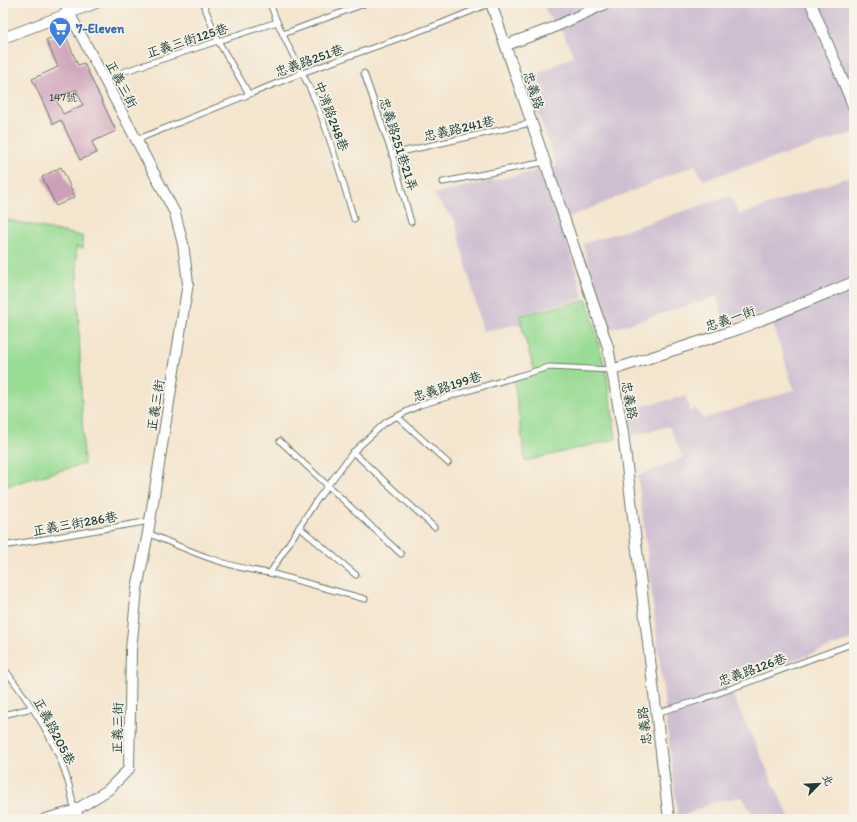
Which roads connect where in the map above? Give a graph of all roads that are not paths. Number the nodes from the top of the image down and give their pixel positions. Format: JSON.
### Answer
{"nodes":[{"id":1,"x":64,"y":3,"type":"edge"},
{"id":2,"x":96,"y":3,"type":"edge"},
{"id":3,"x":203,"y":3,"type":"edge"},
{"id":4,"x":270,"y":3,"type":"edge"},
{"id":5,"x":367,"y":3,"type":"edge"},
{"id":6,"x":491,"y":3,"type":"edge"},
{"id":7,"x":607,"y":3,"type":"edge"},
{"id":8,"x":811,"y":3,"type":"edge"},
{"id":9,"x":70,"y":13,"type":"junction"},
{"id":10,"x":277,"y":22,"type":"junction"},
{"id":11,"x":283,"y":34,"type":"junction"},
{"id":12,"x":3,"y":38,"type":"edge"},
{"id":13,"x":218,"y":41,"type":"junction"},
{"id":14,"x":506,"y":45,"type":"junction"},
{"id":15,"x":302,"y":73,"type":"junction"},
{"id":16,"x":364,"y":73,"type":"dead end"},
{"id":17,"x":104,"y":78,"type":"junction"},
{"id":18,"x":248,"y":94,"type":"junction"},
{"id":19,"x":854,"y":108,"type":"edge"},
{"id":20,"x":532,"y":123,"type":"junction"},
{"id":21,"x":136,"y":140,"type":"junction"},
{"id":22,"x":392,"y":154,"type":"junction"},
{"id":23,"x":545,"y":162,"type":"junction"},
{"id":24,"x":442,"y":182,"type":"dead end"},
{"id":25,"x":354,"y":219,"type":"dead end"},
{"id":26,"x":411,"y":222,"type":"dead end"},
{"id":27,"x":854,"y":282,"type":"edge"},
{"id":28,"x":612,"y":370,"type":"junction"},
{"id":29,"x":398,"y":417,"type":"junction"},
{"id":30,"x":280,"y":441,"type":"dead end"},
{"id":31,"x":353,"y":452,"type":"junction"},
{"id":32,"x":448,"y":463,"type":"dead end"},
{"id":33,"x":329,"y":486,"type":"junction"},
{"id":34,"x":150,"y":521,"type":"junction"},
{"id":35,"x":299,"y":527,"type":"junction"},
{"id":36,"x":434,"y":527,"type":"dead end"},
{"id":37,"x":148,"y":533,"type":"junction"},
{"id":38,"x":3,"y":546,"type":"edge"},
{"id":39,"x":401,"y":554,"type":"dead end"},
{"id":40,"x":270,"y":573,"type":"junction"},
{"id":41,"x":356,"y":575,"type":"dead end"},
{"id":42,"x":365,"y":599,"type":"dead end"},
{"id":43,"x":854,"y":643,"type":"edge"},
{"id":44,"x":3,"y":667,"type":"edge"},
{"id":45,"x":32,"y":708,"type":"junction"},
{"id":46,"x":656,"y":713,"type":"junction"},
{"id":47,"x":3,"y":715,"type":"edge"},
{"id":48,"x":77,"y":815,"type":"edge"},
{"id":49,"x":45,"y":819,"type":"edge"},
{"id":50,"x":669,"y":819,"type":"edge"}],
"edges":[{"from":1,"to":9,"type":"street","name":"正義三街"},
{"from":2,"to":9,"type":"street"},
{"from":3,"to":13,"type":"lane"},
{"from":4,"to":10,"type":"lane","name":"中清路248巷"},
{"from":5,"to":11,"type":"lane"},
{"from":6,"to":14,"type":"street","name":"忠義路"},
{"from":6,"to":15,"type":"lane","name":"忠義路251巷"},
{"from":7,"to":14,"type":"street"},
{"from":8,"to":19,"type":"street"},
{"from":9,"to":12,"type":"street"},
{"from":9,"to":17,"type":"street","name":"正義三街"},
{"from":10,"to":11,"type":"lane","name":"中清路248巷"},
{"from":10,"to":13,"type":"lane","name":"正義三街125巷"},
{"from":11,"to":15,"type":"lane","name":"中清路248巷"},
{"from":13,"to":17,"type":"lane","name":"正義三街125巷"},
{"from":13,"to":18,"type":"lane"},
{"from":14,"to":20,"type":"street","name":"忠義路"},
{"from":15,"to":18,"type":"lane","name":"忠義路251巷"},
{"from":15,"to":25,"type":"lane","name":"中清路248巷"},
{"from":16,"to":22,"type":"lane","name":"忠義路251巷21弄"},
{"from":17,"to":21,"type":"street","name":"正義三街"},
{"from":18,"to":21,"type":"lane","name":"忠義路251巷"},
{"from":20,"to":22,"type":"lane","name":"忠義路241巷"},
{"from":20,"to":23,"type":"street","name":"忠義路"},
{"from":21,"to":34,"type":"street","name":"正義三街"},
{"from":22,"to":26,"type":"lane","name":"忠義路251巷21弄"},
{"from":23,"to":24,"type":"lane"},
{"from":23,"to":28,"type":"street","name":"忠義路"},
{"from":27,"to":28,"type":"street","name":"忠義一街"},
{"from":28,"to":29,"type":"lane","name":"忠義路199巷"},
{"from":28,"to":46,"type":"street","name":"忠義路"},
{"from":29,"to":31,"type":"lane","name":"忠義路199巷"},
{"from":29,"to":32,"type":"lane"},
{"from":30,"to":33,"type":"lane"},
{"from":31,"to":33,"type":"lane","name":"忠義路199巷"},
{"from":31,"to":36,"type":"lane"},
{"from":33,"to":35,"type":"lane","name":"忠義路199巷"},
{"from":33,"to":39,"type":"lane"},
{"from":34,"to":37,"type":"street","name":"正義三街"},
{"from":34,"to":38,"type":"lane","name":"正義三街286巷"},
{"from":35,"to":40,"type":"lane","name":"忠義路199巷"},
{"from":35,"to":41,"type":"lane"},
{"from":37,"to":40,"type":"lane"},
{"from":37,"to":48,"type":"street","name":"正義三街"},
{"from":40,"to":42,"type":"lane"},
{"from":43,"to":46,"type":"lane","name":"忠義路126巷"},
{"from":44,"to":45,"type":"lane","name":"正義路205巷"},
{"from":45,"to":47,"type":"lane"},
{"from":45,"to":48,"type":"lane","name":"正義路205巷"},
{"from":46,"to":50,"type":"street","name":"忠義路"},
{"from":48,"to":49,"type":"street","name":"正義三街"}]}
